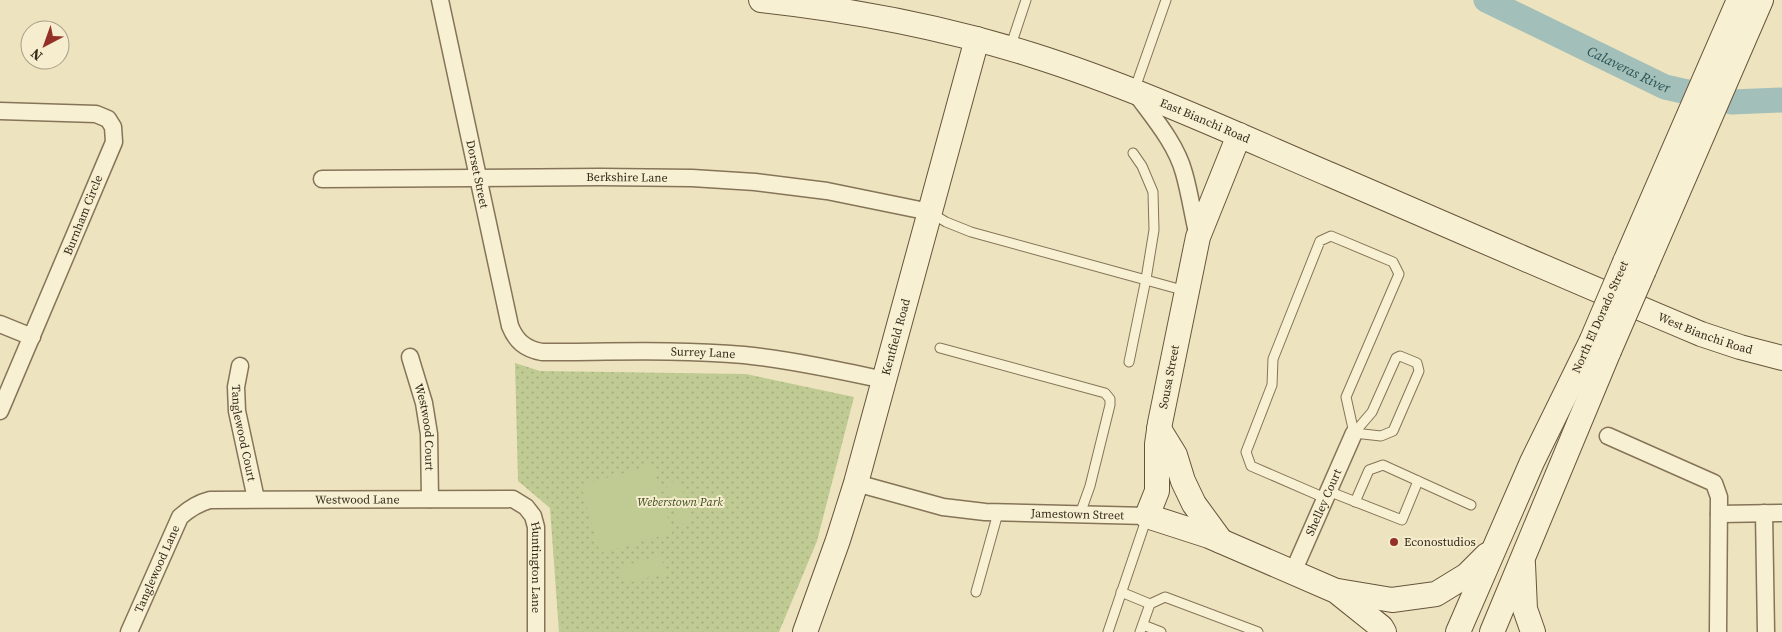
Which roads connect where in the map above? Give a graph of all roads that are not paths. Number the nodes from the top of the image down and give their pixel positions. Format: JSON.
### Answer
{"nodes":[{"id":1,"x":440,"y":0,"type":"edge"},
{"id":2,"x":761,"y":0,"type":"edge"},
{"id":3,"x":1026,"y":0,"type":"edge"},
{"id":4,"x":1166,"y":0,"type":"edge"},
{"id":5,"x":1739,"y":0,"type":"edge"},
{"id":6,"x":1761,"y":0,"type":"edge"},
{"id":7,"x":809,"y":3,"type":"edge"},
{"id":8,"x":1738,"y":29,"type":"junction"},
{"id":9,"x":977,"y":39,"type":"junction"},
{"id":10,"x":1010,"y":49,"type":"junction"},
{"id":11,"x":1134,"y":91,"type":"junction"},
{"id":12,"x":0,"y":111,"type":"edge"},
{"id":13,"x":1239,"y":135,"type":"junction"},
{"id":14,"x":1133,"y":153,"type":"dead end"},
{"id":15,"x":479,"y":178,"type":"junction"},
{"id":16,"x":322,"y":179,"type":"dead end"},
{"id":17,"x":930,"y":212,"type":"junction"},
{"id":18,"x":1198,"y":237,"type":"junction"},
{"id":19,"x":1146,"y":279,"type":"junction"},
{"id":20,"x":1186,"y":291,"type":"junction"},
{"id":21,"x":1631,"y":304,"type":"joint"},
{"id":22,"x":0,"y":324,"type":"edge"},
{"id":23,"x":32,"y":337,"type":"junction"},
{"id":24,"x":521,"y":344,"type":"joint"},
{"id":25,"x":1600,"y":347,"type":"junction"},
{"id":26,"x":940,"y":348,"type":"dead end"},
{"id":27,"x":410,"y":357,"type":"dead end"},
{"id":28,"x":1782,"y":358,"type":"edge"},
{"id":29,"x":1129,"y":362,"type":"dead end"},
{"id":30,"x":240,"y":366,"type":"dead end"},
{"id":31,"x":884,"y":380,"type":"junction"},
{"id":32,"x":0,"y":411,"type":"edge"},
{"id":33,"x":1159,"y":429,"type":"junction"},
{"id":34,"x":1354,"y":433,"type":"junction"},
{"id":35,"x":1608,"y":436,"type":"dead end"},
{"id":36,"x":1418,"y":481,"type":"junction"},
{"id":37,"x":856,"y":483,"type":"junction"},
{"id":38,"x":1326,"y":495,"type":"junction"},
{"id":39,"x":256,"y":499,"type":"junction"},
{"id":40,"x":430,"y":499,"type":"junction"},
{"id":41,"x":1355,"y":502,"type":"junction"},
{"id":42,"x":1471,"y":504,"type":"dead end"},
{"id":43,"x":526,"y":507,"type":"joint"},
{"id":44,"x":189,"y":508,"type":"joint"},
{"id":45,"x":998,"y":513,"type":"junction"},
{"id":46,"x":1764,"y":513,"type":"junction"},
{"id":47,"x":1782,"y":513,"type":"edge"},
{"id":48,"x":1080,"y":514,"type":"junction"},
{"id":49,"x":1719,"y":514,"type":"junction"},
{"id":50,"x":1147,"y":516,"type":"junction"},
{"id":51,"x":1221,"y":541,"type":"junction"},
{"id":52,"x":1496,"y":544,"type":"junction"},
{"id":53,"x":1523,"y":557,"type":"junction"},
{"id":54,"x":1293,"y":572,"type":"junction"},
{"id":55,"x":1336,"y":591,"type":"junction"},
{"id":56,"x":976,"y":592,"type":"dead end"},
{"id":57,"x":1121,"y":592,"type":"junction"},
{"id":58,"x":1150,"y":604,"type":"junction"},
{"id":59,"x":1141,"y":628,"type":"edge"},
{"id":60,"x":129,"y":632,"type":"edge"},
{"id":61,"x":536,"y":632,"type":"edge"},
{"id":62,"x":805,"y":632,"type":"edge"},
{"id":63,"x":1108,"y":632,"type":"edge"},
{"id":64,"x":1162,"y":632,"type":"edge"},
{"id":65,"x":1258,"y":632,"type":"edge"},
{"id":66,"x":1384,"y":632,"type":"edge"},
{"id":67,"x":1458,"y":632,"type":"edge"},
{"id":68,"x":1492,"y":632,"type":"edge"},
{"id":69,"x":1533,"y":632,"type":"edge"},
{"id":70,"x":1718,"y":632,"type":"edge"},
{"id":71,"x":1766,"y":632,"type":"edge"}],
"edges":[{"from":1,"to":15,"type":"street","name":"Dorset Street"},
{"from":2,"to":7,"type":"street","name":"East Bianchi Road"},
{"from":3,"to":10,"type":"lane"},
{"from":4,"to":11,"type":"lane"},
{"from":5,"to":8,"type":"street","name":"North El Dorado Street"},
{"from":6,"to":8,"type":"street","name":"North El Dorado Street"},
{"from":7,"to":9,"type":"street","name":"East Bianchi Road"},
{"from":8,"to":25,"type":"street","name":"North El Dorado Street","bridge":true},
{"from":9,"to":10,"type":"street","name":"East Bianchi Road"},
{"from":9,"to":17,"type":"street","name":"Kentfield Road"},
{"from":10,"to":11,"type":"street","name":"East Bianchi Road"},
{"from":11,"to":13,"type":"street","name":"East Bianchi Road"},
{"from":11,"to":18,"type":"street","name":"Sousa Street"},
{"from":12,"to":23,"type":"street","name":"Burnham Circle"},
{"from":13,"to":18,"type":"street","name":"Sousa Street"},
{"from":13,"to":21,"type":"street","name":"East Bianchi Road"},
{"from":14,"to":19,"type":"lane"},
{"from":15,"to":16,"type":"street","name":"Berkshire Lane"},
{"from":15,"to":17,"type":"street","name":"Berkshire Lane"},
{"from":15,"to":24,"type":"street","name":"Dorset Street"},
{"from":17,"to":19,"type":"lane"},
{"from":17,"to":31,"type":"street","name":"Kentfield Road"},
{"from":18,"to":20,"type":"street","name":"Sousa Street"},
{"from":19,"to":20,"type":"lane"},
{"from":19,"to":29,"type":"lane"},
{"from":20,"to":33,"type":"street","name":"Sousa Street"},
{"from":21,"to":28,"type":"street","name":"West Bianchi Road"},
{"from":22,"to":23,"type":"street"},
{"from":23,"to":32,"type":"street","name":"Burnham Circle"},
{"from":24,"to":31,"type":"street","name":"Surrey Lane"},
{"from":25,"to":52,"type":"street","name":"North El Dorado Street"},
{"from":25,"to":53,"type":"street","name":"North El Dorado Street"},
{"from":26,"to":48,"type":"lane"},
{"from":27,"to":40,"type":"street","name":"Westwood Court"},
{"from":30,"to":39,"type":"street","name":"Tanglewood Court"},
{"from":31,"to":37,"type":"street","name":"Kentfield Road"},
{"from":33,"to":50,"type":"street","name":"Sousa Street"},
{"from":33,"to":51,"type":"street"},
{"from":34,"to":34,"type":"lane"},
{"from":34,"to":38,"type":"street","name":"Shelley Court"},
{"from":34,"to":38,"type":"lane"},
{"from":35,"to":49,"type":"street"},
{"from":36,"to":41,"type":"lane"},
{"from":36,"to":41,"type":"lane"},
{"from":36,"to":42,"type":"lane"},
{"from":37,"to":45,"type":"street","name":"Jamestown Street"},
{"from":37,"to":62,"type":"street","name":"Kentfield Road"},
{"from":38,"to":41,"type":"lane"},
{"from":38,"to":54,"type":"street","name":"Shelley Court"},
{"from":39,"to":40,"type":"street","name":"Westwood Lane"},
{"from":39,"to":44,"type":"street","name":"Westwood Lane"},
{"from":40,"to":43,"type":"street","name":"Westwood Lane"},
{"from":43,"to":61,"type":"street","name":"Huntington Lane"},
{"from":44,"to":60,"type":"street","name":"Tanglewood Lane"},
{"from":45,"to":48,"type":"street","name":"Jamestown Street"},
{"from":45,"to":56,"type":"lane"},
{"from":46,"to":47,"type":"street"},
{"from":46,"to":49,"type":"street"},
{"from":46,"to":71,"type":"street"},
{"from":48,"to":50,"type":"street","name":"Jamestown Street"},
{"from":49,"to":70,"type":"street"},
{"from":50,"to":51,"type":"street","name":"Jamestown Street"},
{"from":50,"to":57,"type":"lane"},
{"from":51,"to":54,"type":"street","name":"Jamestown Street"},
{"from":52,"to":55,"type":"street"},
{"from":52,"to":67,"type":"street","name":"North El Dorado Street"},
{"from":53,"to":68,"type":"street","name":"North El Dorado Street"},
{"from":53,"to":69,"type":"street"},
{"from":54,"to":55,"type":"street","name":"Jamestown Street"},
{"from":55,"to":66,"type":"street"},
{"from":57,"to":58,"type":"lane"},
{"from":57,"to":63,"type":"lane"},
{"from":58,"to":59,"type":"lane"},
{"from":58,"to":65,"type":"lane"},
{"from":59,"to":64,"type":"lane"}]}
